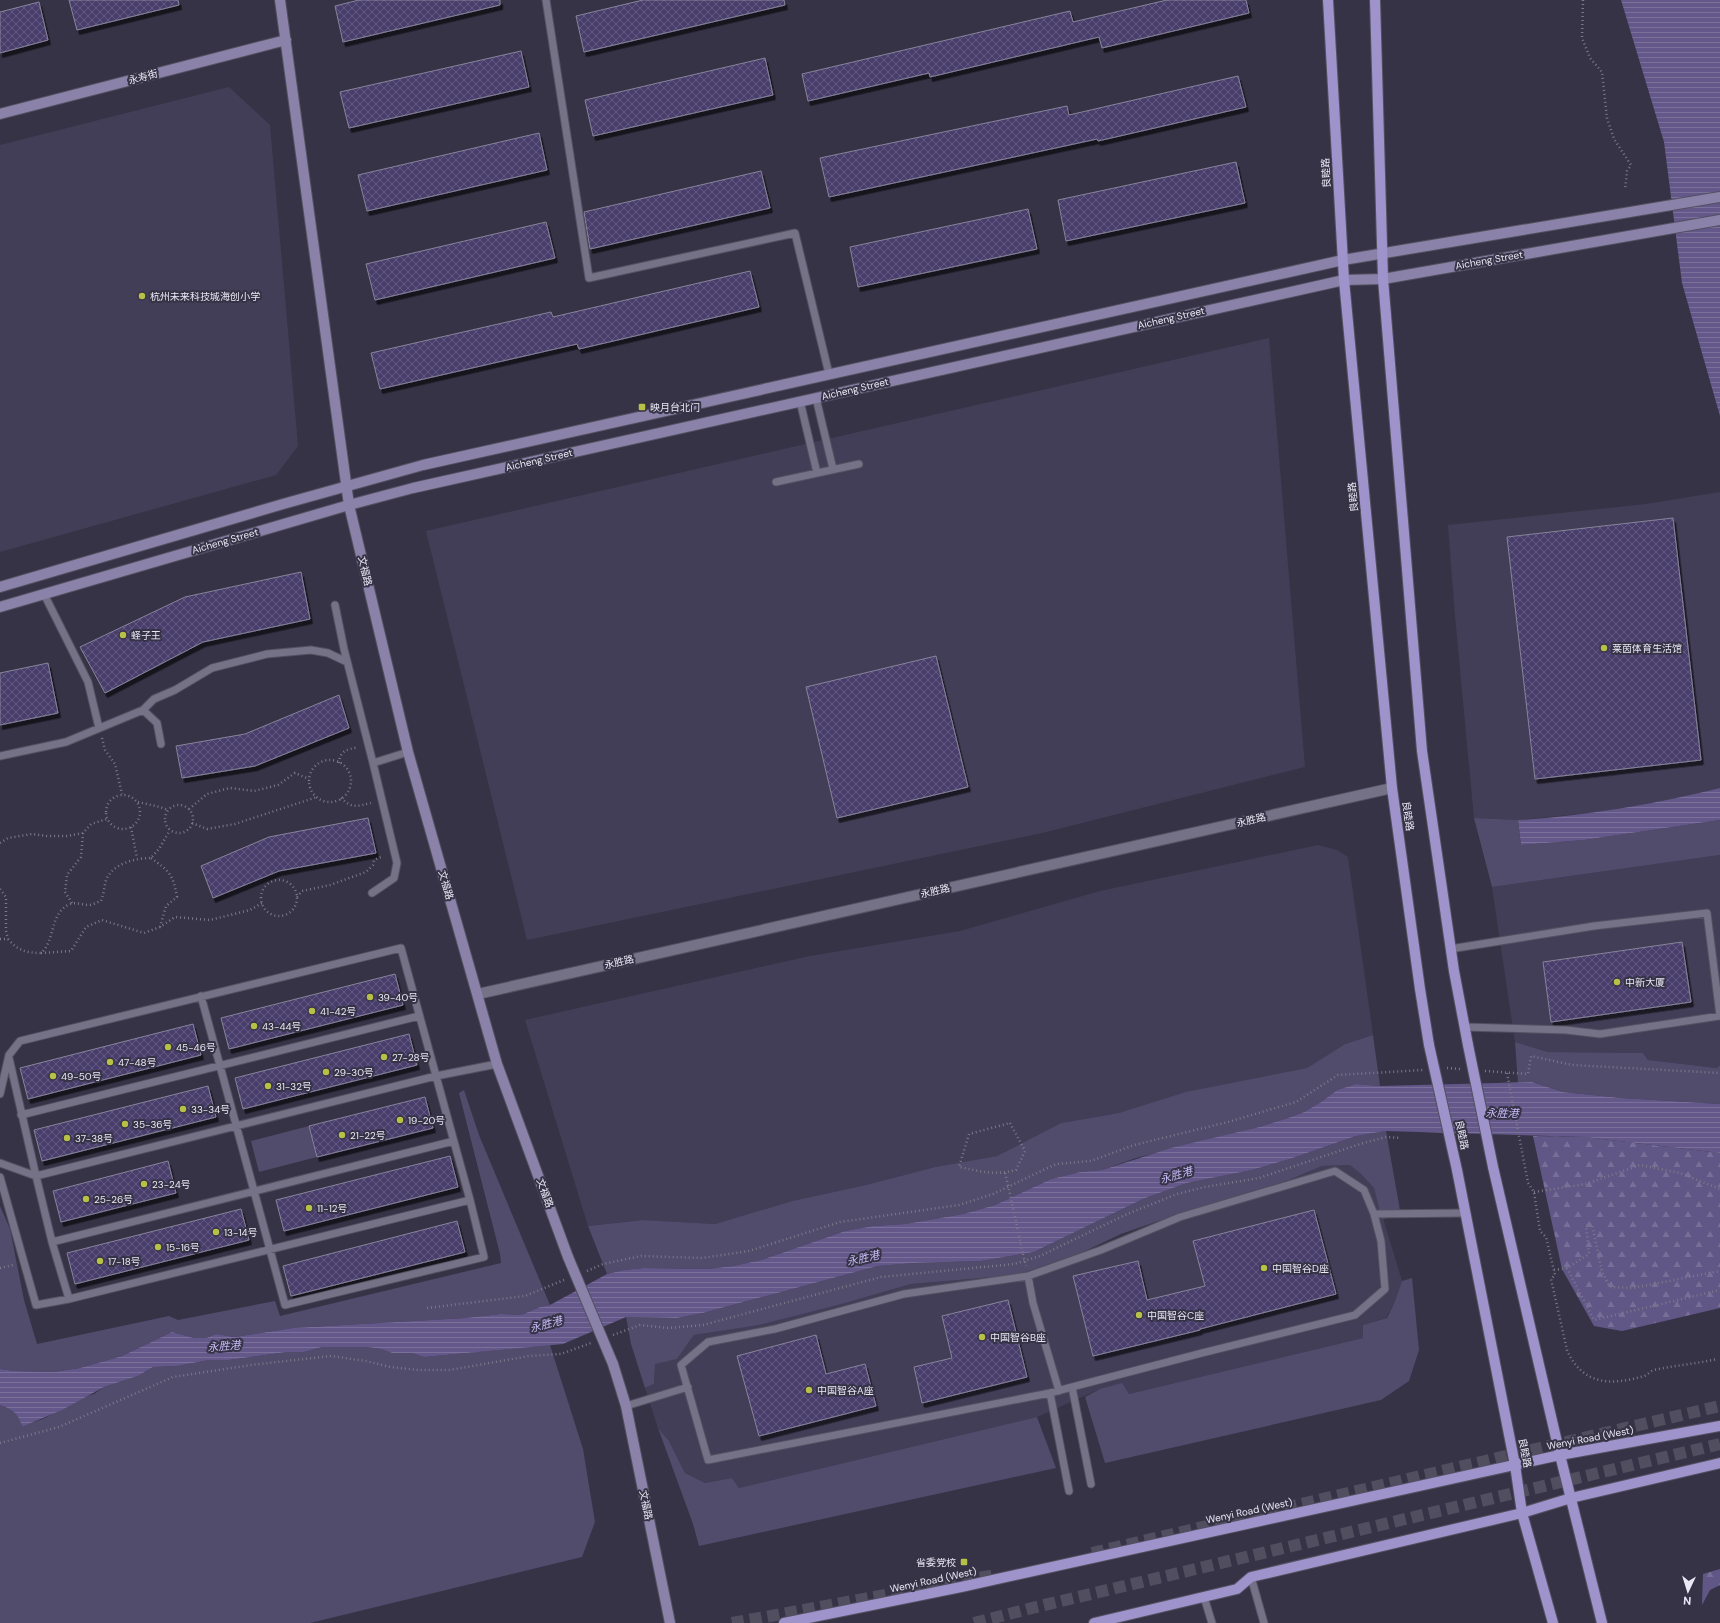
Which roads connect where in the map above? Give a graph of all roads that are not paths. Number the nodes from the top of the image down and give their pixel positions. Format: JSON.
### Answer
{"nodes":[{"id":1,"x":280,"y":0,"type":"edge"},
{"id":2,"x":546,"y":0,"type":"edge"},
{"id":3,"x":1328,"y":0,"type":"edge"},
{"id":4,"x":1375,"y":0,"type":"edge"},
{"id":5,"x":286,"y":40,"type":"junction"},
{"id":6,"x":0,"y":114,"type":"edge"},
{"id":7,"x":1720,"y":197,"type":"edge"},
{"id":8,"x":1720,"y":220,"type":"edge"},
{"id":9,"x":1382,"y":255,"type":"junction"},
{"id":10,"x":1343,"y":260,"type":"junction"},
{"id":11,"x":1344,"y":280,"type":"junction"},
{"id":12,"x":1383,"y":280,"type":"junction"},
{"id":13,"x":830,"y":374,"type":"junction"},
{"id":14,"x":816,"y":398,"type":"junction"},
{"id":15,"x":800,"y":401,"type":"junction"},
{"id":16,"x":859,"y":464,"type":"dead end"},
{"id":17,"x":833,"y":470,"type":"junction"},
{"id":18,"x":817,"y":473,"type":"junction"},
{"id":19,"x":776,"y":482,"type":"dead end"},
{"id":20,"x":347,"y":486,"type":"junction"},
{"id":21,"x":349,"y":505,"type":"junction"},
{"id":22,"x":0,"y":587,"type":"edge"},
{"id":23,"x":44,"y":594,"type":"junction"},
{"id":24,"x":335,"y":605,"type":"dead end"},
{"id":25,"x":0,"y":607,"type":"edge"},
{"id":26,"x":347,"y":662,"type":"junction"},
{"id":27,"x":143,"y":710,"type":"junction"},
{"id":28,"x":99,"y":728,"type":"junction"},
{"id":29,"x":161,"y":744,"type":"dead end"},
{"id":30,"x":408,"y":752,"type":"junction"},
{"id":31,"x":0,"y":756,"type":"edge"},
{"id":32,"x":373,"y":763,"type":"junction"},
{"id":33,"x":1392,"y":788,"type":"junction"},
{"id":34,"x":372,"y":893,"type":"dead end"},
{"id":35,"x":1450,"y":949,"type":"junction"},
{"id":36,"x":478,"y":994,"type":"junction"},
{"id":37,"x":201,"y":996,"type":"junction"},
{"id":38,"x":419,"y":1016,"type":"junction"},
{"id":39,"x":1720,"y":1016,"type":"edge"},
{"id":40,"x":1464,"y":1027,"type":"junction"},
{"id":41,"x":9,"y":1055,"type":"junction"},
{"id":42,"x":497,"y":1064,"type":"junction"},
{"id":43,"x":220,"y":1066,"type":"junction"},
{"id":44,"x":436,"y":1076,"type":"junction"},
{"id":45,"x":0,"y":1094,"type":"edge"},
{"id":46,"x":21,"y":1115,"type":"junction"},
{"id":47,"x":236,"y":1126,"type":"junction"},
{"id":48,"x":454,"y":1141,"type":"junction"},
{"id":49,"x":0,"y":1162,"type":"edge"},
{"id":50,"x":36,"y":1176,"type":"junction"},
{"id":51,"x":0,"y":1177,"type":"edge"},
{"id":52,"x":254,"y":1192,"type":"junction"},
{"id":53,"x":470,"y":1200,"type":"junction"},
{"id":54,"x":1466,"y":1213,"type":"junction"},
{"id":55,"x":1374,"y":1214,"type":"junction"},
{"id":56,"x":52,"y":1242,"type":"junction"},
{"id":57,"x":270,"y":1250,"type":"junction"},
{"id":58,"x":1028,"y":1276,"type":"junction"},
{"id":59,"x":69,"y":1299,"type":"junction"},
{"id":60,"x":688,"y":1387,"type":"junction"},
{"id":61,"x":1072,"y":1387,"type":"junction"},
{"id":62,"x":1059,"y":1391,"type":"junction"},
{"id":63,"x":1050,"y":1393,"type":"junction"},
{"id":64,"x":626,"y":1406,"type":"junction"},
{"id":65,"x":1720,"y":1426,"type":"edge"},
{"id":66,"x":1560,"y":1455,"type":"junction"},
{"id":67,"x":1720,"y":1464,"type":"edge"},
{"id":68,"x":1515,"y":1465,"type":"junction"},
{"id":69,"x":1091,"y":1484,"type":"dead end"},
{"id":70,"x":1069,"y":1491,"type":"dead end"},
{"id":71,"x":1571,"y":1498,"type":"junction"},
{"id":72,"x":1522,"y":1513,"type":"junction"},
{"id":73,"x":1251,"y":1577,"type":"junction"},
{"id":74,"x":1204,"y":1597,"type":"junction"},
{"id":75,"x":670,"y":1623,"type":"edge"},
{"id":76,"x":784,"y":1623,"type":"edge"},
{"id":77,"x":1094,"y":1623,"type":"edge"},
{"id":78,"x":1212,"y":1623,"type":"edge"},
{"id":79,"x":1264,"y":1623,"type":"edge"},
{"id":80,"x":1553,"y":1623,"type":"edge"},
{"id":81,"x":1602,"y":1623,"type":"edge"}],
"edges":[{"from":1,"to":5,"type":"street","name":"文福路"},
{"from":2,"to":13,"type":"lane"},
{"from":3,"to":10,"type":"main road","name":"良睦路"},
{"from":4,"to":9,"type":"main road"},
{"from":5,"to":6,"type":"street","name":"永寿街"},
{"from":5,"to":20,"type":"street","name":"文福路"},
{"from":7,"to":9,"type":"street","name":"Aicheng Street"},
{"from":8,"to":12,"type":"street","name":"Aicheng Street"},
{"from":9,"to":10,"type":"street","name":"Aicheng Street"},
{"from":9,"to":12,"type":"main road"},
{"from":10,"to":11,"type":"main road","name":"良睦路"},
{"from":10,"to":13,"type":"street","name":"Aicheng Street"},
{"from":11,"to":12,"type":"street","name":"Aicheng Street"},
{"from":11,"to":14,"type":"street","name":"Aicheng Street"},
{"from":11,"to":33,"type":"main road","name":"良睦路"},
{"from":12,"to":35,"type":"main road"},
{"from":13,"to":20,"type":"street","name":"Aicheng Street"},
{"from":14,"to":15,"type":"street","name":"Aicheng Street"},
{"from":14,"to":17,"type":"lane"},
{"from":15,"to":18,"type":"lane"},
{"from":15,"to":21,"type":"street","name":"Aicheng Street"},
{"from":16,"to":17,"type":"lane"},
{"from":17,"to":18,"type":"lane"},
{"from":18,"to":19,"type":"lane"},
{"from":20,"to":21,"type":"street","name":"文福路"},
{"from":20,"to":22,"type":"street","name":"Aicheng Street"},
{"from":21,"to":23,"type":"street","name":"Aicheng Street"},
{"from":21,"to":30,"type":"street","name":"文福路"},
{"from":23,"to":25,"type":"street","name":"Aicheng Street"},
{"from":23,"to":28,"type":"lane"},
{"from":24,"to":26,"type":"lane"},
{"from":26,"to":27,"type":"lane"},
{"from":26,"to":32,"type":"lane"},
{"from":27,"to":28,"type":"lane"},
{"from":27,"to":29,"type":"lane"},
{"from":28,"to":31,"type":"lane"},
{"from":30,"to":32,"type":"lane"},
{"from":30,"to":36,"type":"street","name":"文福路"},
{"from":32,"to":34,"type":"lane"},
{"from":33,"to":36,"type":"street","name":"永胜路"},
{"from":33,"to":54,"type":"main road","name":"良睦路","bridge":true},
{"from":35,"to":39,"type":"lane"},
{"from":35,"to":40,"type":"main road"},
{"from":36,"to":42,"type":"street","name":"文福路"},
{"from":37,"to":38,"type":"lane"},
{"from":37,"to":41,"type":"lane"},
{"from":37,"to":43,"type":"lane"},
{"from":38,"to":43,"type":"lane"},
{"from":38,"to":44,"type":"lane"},
{"from":39,"to":40,"type":"lane"},
{"from":40,"to":66,"type":"main road","bridge":true},
{"from":41,"to":45,"type":"lane"},
{"from":41,"to":46,"type":"lane"},
{"from":42,"to":44,"type":"lane"},
{"from":42,"to":64,"type":"street","name":"文福路","bridge":true},
{"from":43,"to":46,"type":"lane"},
{"from":43,"to":47,"type":"lane"},
{"from":44,"to":47,"type":"lane"},
{"from":44,"to":48,"type":"lane"},
{"from":46,"to":50,"type":"lane"},
{"from":47,"to":50,"type":"lane"},
{"from":47,"to":52,"type":"lane"},
{"from":48,"to":52,"type":"lane"},
{"from":48,"to":53,"type":"lane"},
{"from":49,"to":50,"type":"lane"},
{"from":50,"to":56,"type":"lane"},
{"from":51,"to":59,"type":"lane"},
{"from":52,"to":56,"type":"lane"},
{"from":52,"to":57,"type":"lane"},
{"from":53,"to":57,"type":"lane"},
{"from":53,"to":57,"type":"lane"},
{"from":54,"to":55,"type":"lane"},
{"from":54,"to":68,"type":"main road","name":"良睦路"},
{"from":55,"to":58,"type":"lane"},
{"from":55,"to":61,"type":"lane"},
{"from":56,"to":59,"type":"lane"},
{"from":57,"to":59,"type":"lane"},
{"from":58,"to":60,"type":"lane"},
{"from":58,"to":62,"type":"lane"},
{"from":60,"to":63,"type":"lane"},
{"from":60,"to":64,"type":"lane"},
{"from":61,"to":62,"type":"lane"},
{"from":61,"to":69,"type":"lane"},
{"from":62,"to":63,"type":"lane"},
{"from":63,"to":70,"type":"lane"},
{"from":64,"to":75,"type":"street","name":"文福路"},
{"from":65,"to":66,"type":"main road","name":"Wenyi Road (West)"},
{"from":66,"to":68,"type":"main road","name":"Wenyi Road (West)"},
{"from":66,"to":71,"type":"main road"},
{"from":67,"to":71,"type":"main road"},
{"from":68,"to":72,"type":"main road","name":"良睦路"},
{"from":68,"to":76,"type":"main road","name":"Wenyi Road (West)"},
{"from":71,"to":72,"type":"main road"},
{"from":71,"to":81,"type":"main road"},
{"from":72,"to":73,"type":"main road"},
{"from":72,"to":80,"type":"main road","name":"良睦路"},
{"from":73,"to":74,"type":"main road"},
{"from":73,"to":79,"type":"lane"},
{"from":74,"to":77,"type":"main road"},
{"from":74,"to":78,"type":"lane"}]}
